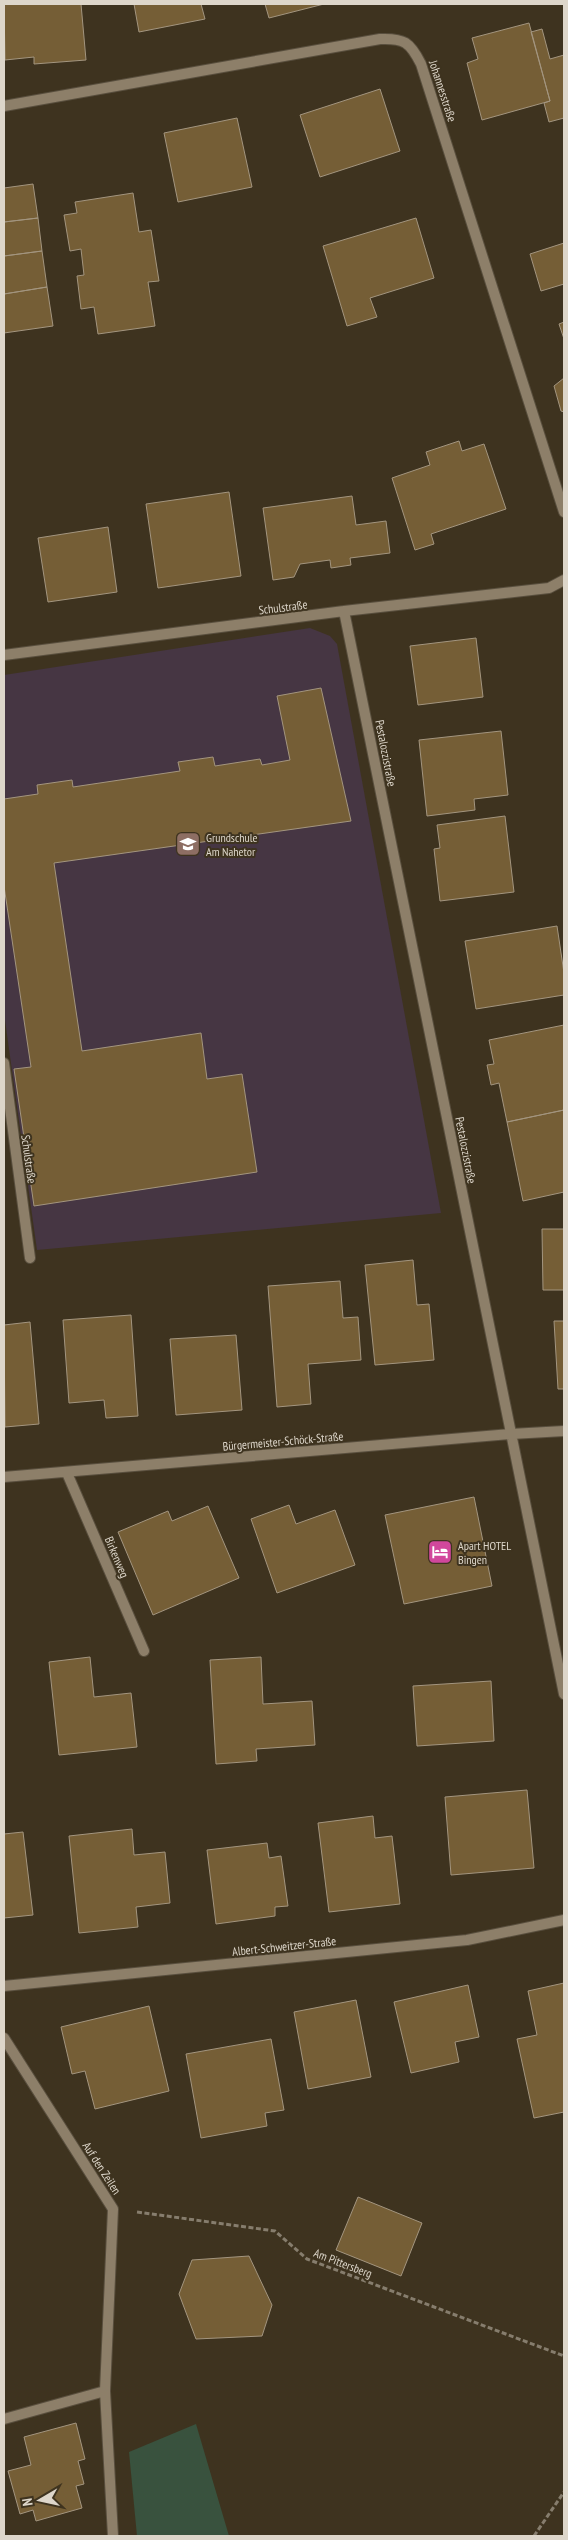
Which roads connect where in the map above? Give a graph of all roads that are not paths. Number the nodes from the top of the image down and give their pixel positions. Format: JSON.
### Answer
{"nodes":[{"id":1,"x":4,"y":106,"type":"edge"},
{"id":2,"x":564,"y":512,"type":"edge"},
{"id":3,"x":564,"y":580,"type":"edge"},
{"id":4,"x":344,"y":611,"type":"junction"},
{"id":5,"x":4,"y":655,"type":"edge"},
{"id":6,"x":4,"y":1063,"type":"edge"},
{"id":7,"x":30,"y":1258,"type":"dead end"},
{"id":8,"x":564,"y":1431,"type":"edge"},
{"id":9,"x":511,"y":1434,"type":"junction"},
{"id":10,"x":68,"y":1473,"type":"junction"},
{"id":11,"x":4,"y":1477,"type":"edge"},
{"id":12,"x":144,"y":1651,"type":"dead end"},
{"id":13,"x":564,"y":1694,"type":"edge"},
{"id":14,"x":564,"y":1920,"type":"edge"},
{"id":15,"x":4,"y":1986,"type":"edge"},
{"id":16,"x":4,"y":2038,"type":"edge"},
{"id":17,"x":105,"y":2391,"type":"junction"},
{"id":18,"x":4,"y":2419,"type":"edge"},
{"id":19,"x":114,"y":2536,"type":"edge"}],
"edges":[{"from":1,"to":2,"type":"street","name":"Johannesstraße"},
{"from":3,"to":4,"type":"street","name":"Schulstraße"},
{"from":4,"to":5,"type":"street","name":"Schulstraße"},
{"from":4,"to":9,"type":"street","name":"Pestalozzistraße"},
{"from":6,"to":7,"type":"street","name":"Schulstraße"},
{"from":8,"to":9,"type":"street","name":"Bürgermeister-Schöck-Straße"},
{"from":9,"to":10,"type":"street","name":"Bürgermeister-Schöck-Straße"},
{"from":9,"to":13,"type":"street","name":"Pestalozzistraße"},
{"from":10,"to":11,"type":"street","name":"Bürgermeister-Schöck-Straße"},
{"from":10,"to":12,"type":"street","name":"Birkenweg"},
{"from":14,"to":15,"type":"street","name":"Albert-Schweitzer-Straße"},
{"from":16,"to":17,"type":"street","name":"Auf den Zeilen"},
{"from":17,"to":18,"type":"street"},
{"from":17,"to":19,"type":"street","name":"Auf den Zeilen"}]}
